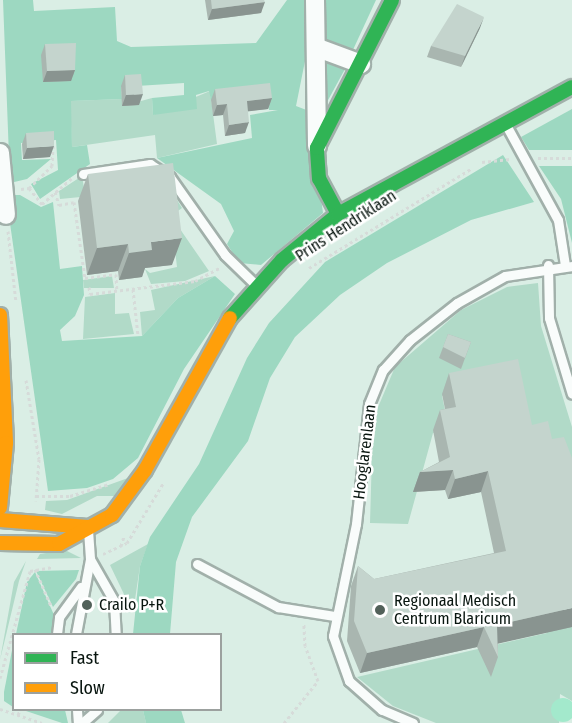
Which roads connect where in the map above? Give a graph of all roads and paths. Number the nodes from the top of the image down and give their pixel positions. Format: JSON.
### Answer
{"nodes":[{"id":1,"x":315,"y":0,"type":"edge"},
{"id":2,"x":392,"y":0,"type":"edge"},
{"id":3,"x":318,"y":48,"type":"junction"},
{"id":4,"x":361,"y":64,"type":"junction"},
{"id":5,"x":572,"y":87,"type":"edge"},
{"id":6,"x":506,"y":125,"type":"junction"},
{"id":7,"x":513,"y":143,"type":"junction"},
{"id":8,"x":53,"y":145,"type":"edge"},
{"id":9,"x":317,"y":148,"type":"junction"},
{"id":10,"x":0,"y":153,"type":"edge"},
{"id":11,"x":117,"y":169,"type":"junction"},
{"id":12,"x":83,"y":174,"type":"joint"},
{"id":13,"x":119,"y":180,"type":"edge"},
{"id":14,"x":29,"y":188,"type":"junction"},
{"id":15,"x":3,"y":192,"type":"junction"},
{"id":16,"x":55,"y":192,"type":"junction"},
{"id":17,"x":338,"y":214,"type":"junction"},
{"id":18,"x":6,"y":215,"type":"dead end"},
{"id":19,"x":229,"y":260,"type":"junction"},
{"id":20,"x":568,"y":265,"type":"edge"},
{"id":21,"x":548,"y":266,"type":"junction"},
{"id":22,"x":306,"y":270,"type":"dead end"},
{"id":23,"x":256,"y":285,"type":"junction"},
{"id":24,"x":89,"y":287,"type":"dead end"},
{"id":25,"x":133,"y":289,"type":"junction"},
{"id":26,"x":117,"y":291,"type":"junction"},
{"id":27,"x":0,"y":315,"type":"edge"},
{"id":28,"x":138,"y":336,"type":"dead end"},
{"id":29,"x":572,"y":394,"type":"edge"},
{"id":30,"x":170,"y":470,"type":"dead end"},
{"id":31,"x":116,"y":481,"type":"dead end"},
{"id":32,"x":160,"y":490,"type":"dead end"},
{"id":33,"x":36,"y":496,"type":"dead end"},
{"id":34,"x":0,"y":508,"type":"edge"},
{"id":35,"x":0,"y":520,"type":"edge"},
{"id":36,"x":88,"y":528,"type":"junction"},
{"id":37,"x":124,"y":536,"type":"dead end"},
{"id":38,"x":0,"y":543,"type":"edge"},
{"id":39,"x":121,"y":546,"type":"dead end"},
{"id":40,"x":90,"y":559,"type":"junction"},
{"id":41,"x":197,"y":564,"type":"dead end"},
{"id":42,"x":35,"y":569,"type":"dead end"},
{"id":43,"x":81,"y":587,"type":"junction"},
{"id":44,"x":306,"y":612,"type":"junction"},
{"id":45,"x":334,"y":616,"type":"junction"},
{"id":46,"x":59,"y":617,"type":"junction"},
{"id":47,"x":57,"y":633,"type":"edge"},
{"id":48,"x":75,"y":633,"type":"edge"},
{"id":49,"x":116,"y":633,"type":"edge"},
{"id":50,"x":0,"y":709,"type":"edge"},
{"id":51,"x":20,"y":711,"type":"edge"},
{"id":52,"x":96,"y":711,"type":"edge"},
{"id":53,"x":18,"y":715,"type":"junction"},
{"id":54,"x":42,"y":723,"type":"edge"},
{"id":55,"x":80,"y":723,"type":"edge"},
{"id":56,"x":284,"y":723,"type":"edge"},
{"id":57,"x":413,"y":723,"type":"edge"}],
"edges":[{"from":1,"to":3,"type":"street"},
{"from":2,"to":4,"type":"main road"},
{"from":3,"to":4,"type":"street"},
{"from":3,"to":9,"type":"street"},
{"from":4,"to":9,"type":"main road"},
{"from":5,"to":6,"type":"main road","name":"Prins Hendriklaan"},
{"from":6,"to":7,"type":"lane"},
{"from":6,"to":17,"type":"main road","name":"Prins Hendriklaan"},
{"from":7,"to":20,"type":"lane"},
{"from":7,"to":22,"type":"path","name":"Prins Hendriklaan"},
{"from":8,"to":14,"type":"path"},
{"from":9,"to":17,"type":"main road"},
{"from":10,"to":15,"type":"street"},
{"from":11,"to":12,"type":"lane"},
{"from":11,"to":13,"type":"lane"},
{"from":11,"to":19,"type":"lane"},
{"from":12,"to":16,"type":"path"},
{"from":14,"to":15,"type":"path"},
{"from":14,"to":16,"type":"path"},
{"from":15,"to":18,"type":"street"},
{"from":16,"to":26,"type":"path"},
{"from":17,"to":23,"type":"main road","name":"Prins Hendriklaan"},
{"from":19,"to":23,"type":"lane"},
{"from":19,"to":25,"type":"path"},
{"from":20,"to":21,"type":"lane"},
{"from":21,"to":29,"type":"lane"},
{"from":21,"to":45,"type":"lane","name":"Hooglarenlaan"},
{"from":23,"to":36,"type":"main road","name":"Prins Hendriklaan"},
{"from":24,"to":26,"type":"path"},
{"from":25,"to":26,"type":"path"},
{"from":25,"to":28,"type":"path"},
{"from":27,"to":34,"type":"main road"},
{"from":30,"to":32,"type":"path"},
{"from":31,"to":33,"type":"path"},
{"from":35,"to":36,"type":"main road"},
{"from":36,"to":38,"type":"main road","name":"Prins Hendriklaan"},
{"from":36,"to":40,"type":"lane"},
{"from":37,"to":39,"type":"path"},
{"from":40,"to":43,"type":"lane"},
{"from":40,"to":49,"type":"lane"},
{"from":41,"to":44,"type":"lane"},
{"from":42,"to":46,"type":"path"},
{"from":43,"to":46,"type":"lane"},
{"from":43,"to":48,"type":"lane"},
{"from":44,"to":45,"type":"lane"},
{"from":44,"to":56,"type":"path"},
{"from":45,"to":57,"type":"lane","name":"Hooglarenlaan"},
{"from":46,"to":47,"type":"lane"},
{"from":50,"to":53,"type":"path"},
{"from":51,"to":53,"type":"path"},
{"from":52,"to":55,"type":"lane"},
{"from":53,"to":54,"type":"path"}]}
